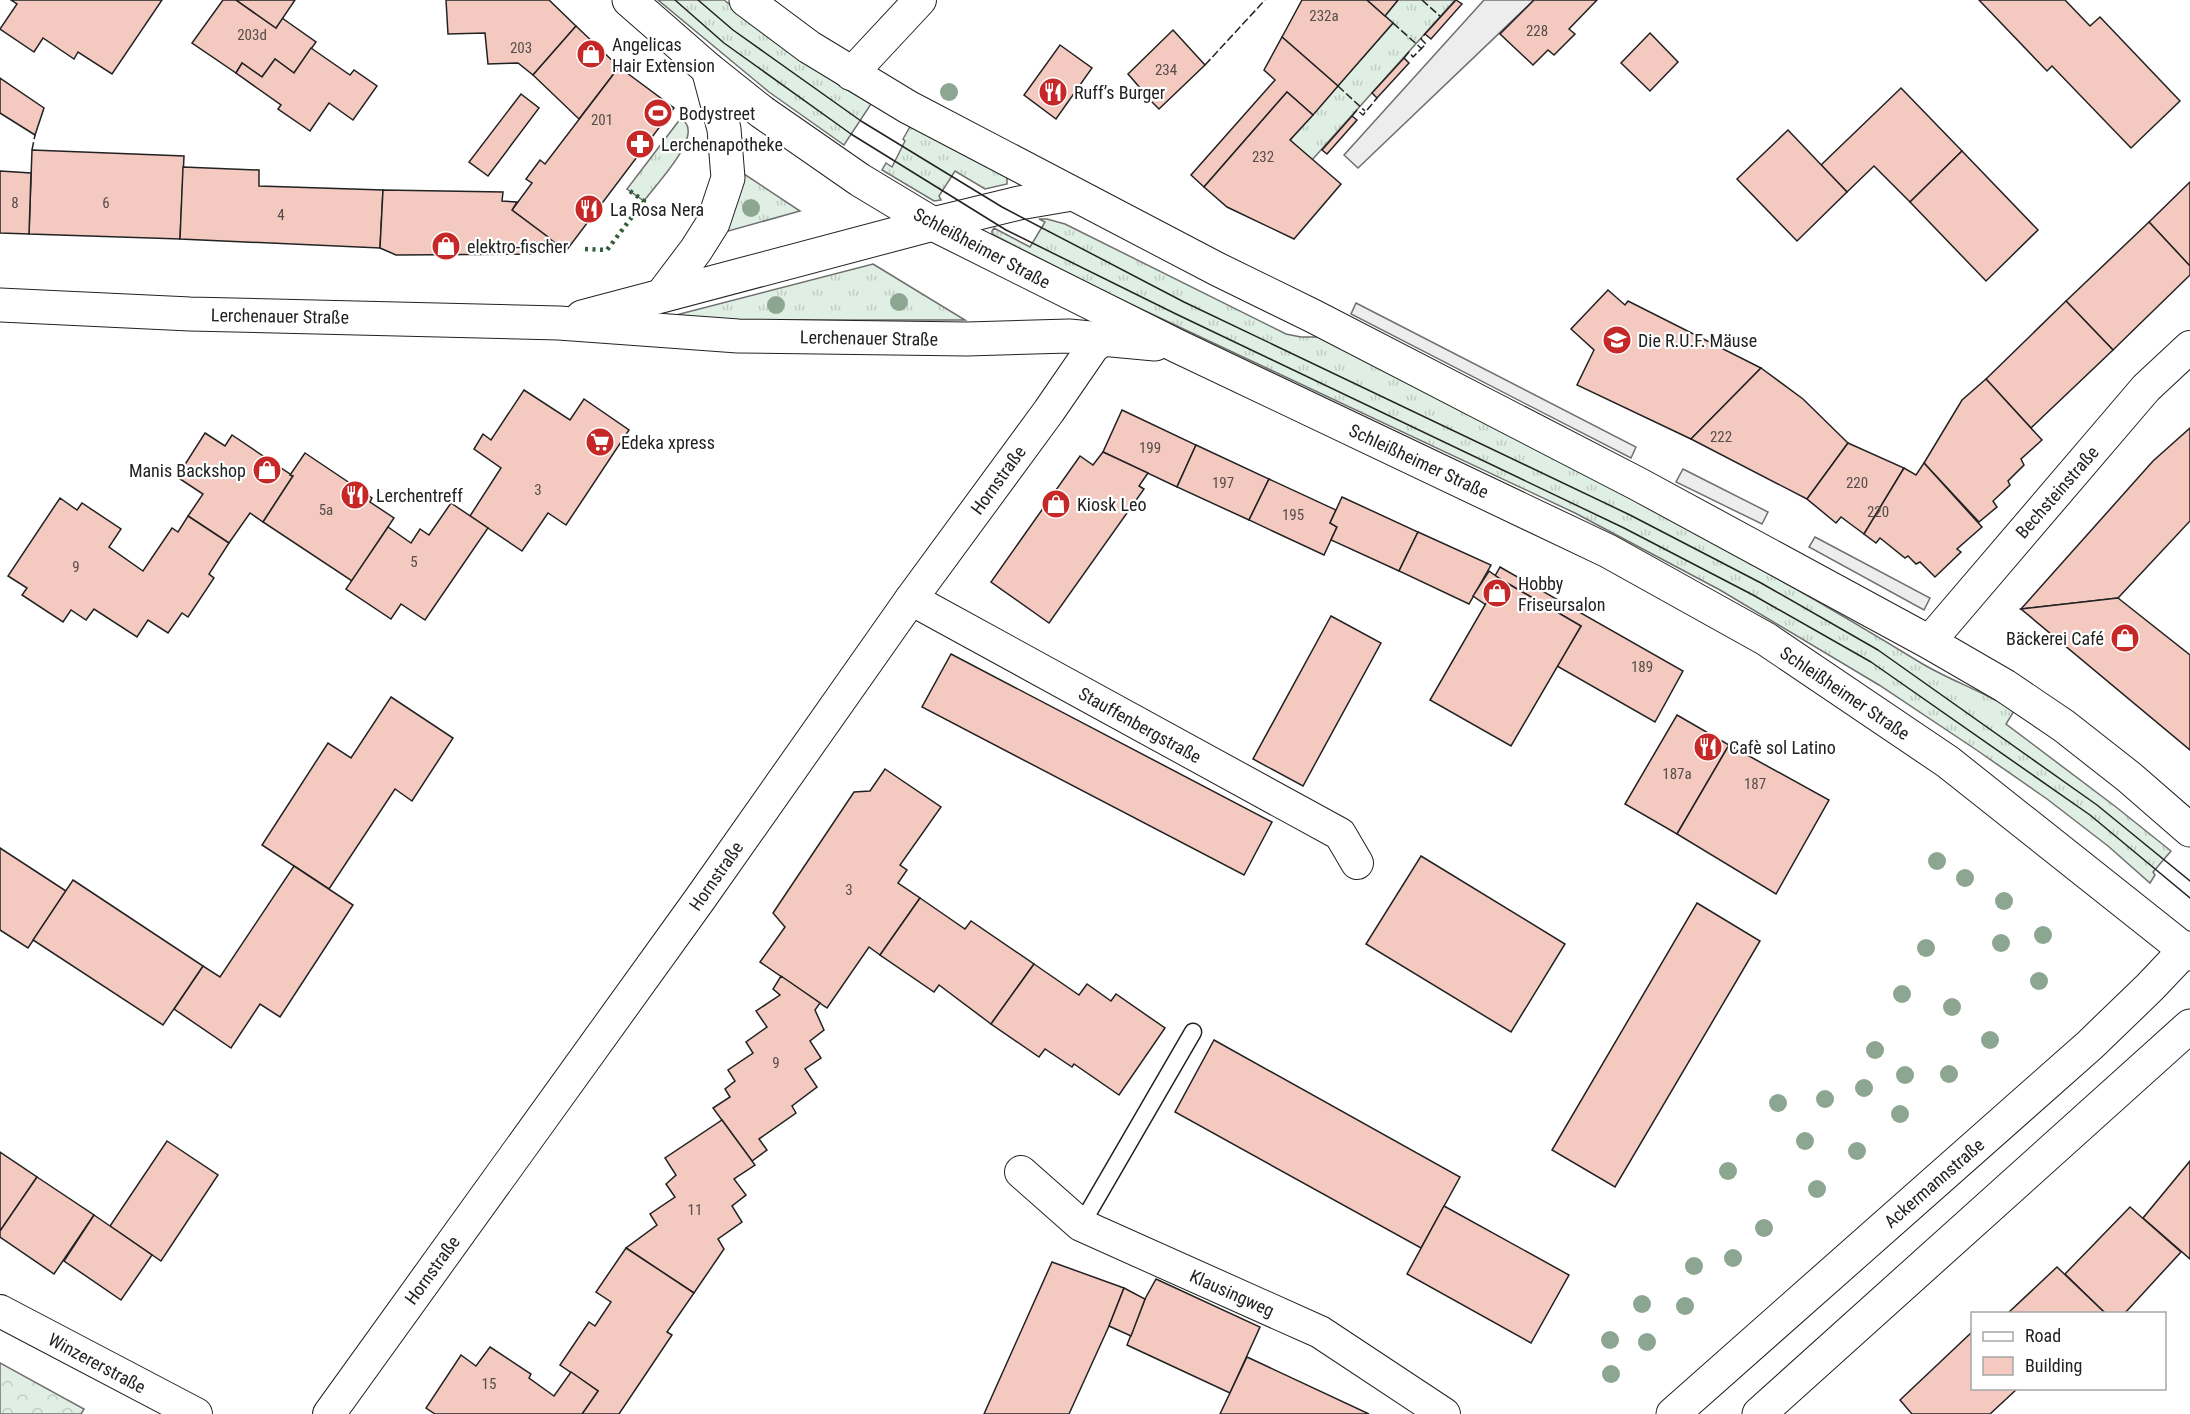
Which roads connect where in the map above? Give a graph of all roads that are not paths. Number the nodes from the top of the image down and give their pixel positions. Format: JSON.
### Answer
{"nodes":[{"id":1,"x":629,"y":0,"type":"edge"},
{"id":2,"x":746,"y":0,"type":"edge"},
{"id":3,"x":920,"y":0,"type":"edge"},
{"id":4,"x":708,"y":69,"type":"junction"},
{"id":5,"x":851,"y":74,"type":"junction"},
{"id":6,"x":1072,"y":194,"type":"junction"},
{"id":7,"x":933,"y":224,"type":"junction"},
{"id":8,"x":662,"y":295,"type":"junction"},
{"id":9,"x":0,"y":305,"type":"edge"},
{"id":10,"x":560,"y":323,"type":"junction"},
{"id":11,"x":1104,"y":338,"type":"junction"},
{"id":12,"x":1178,"y":346,"type":"junction"},
{"id":13,"x":2190,"y":347,"type":"edge"},
{"id":14,"x":911,"y":599,"type":"junction"},
{"id":15,"x":1929,"y":642,"type":"junction"},
{"id":16,"x":2190,"y":830,"type":"edge"},
{"id":17,"x":1357,"y":863,"type":"dead end"},
{"id":18,"x":2188,"y":951,"type":"edge"},
{"id":19,"x":2190,"y":1026,"type":"edge"},
{"id":20,"x":1193,"y":1032,"type":"dead end"},
{"id":21,"x":1021,"y":1172,"type":"dead end"},
{"id":22,"x":1081,"y":1225,"type":"junction"},
{"id":23,"x":0,"y":1311,"type":"edge"},
{"id":24,"x":196,"y":1414,"type":"edge"},
{"id":25,"x":329,"y":1414,"type":"edge"},
{"id":26,"x":1444,"y":1414,"type":"edge"},
{"id":27,"x":1673,"y":1414,"type":"edge"},
{"id":28,"x":1759,"y":1414,"type":"edge"}],
"edges":[{"from":1,"to":4,"type":"main road","name":"Schleißheimer Straße"},
{"from":2,"to":5,"type":"main road"},
{"from":3,"to":5,"type":"street"},
{"from":4,"to":7,"type":"main road","name":"Schleißheimer Straße"},
{"from":4,"to":8,"type":"main road"},
{"from":5,"to":6,"type":"main road"},
{"from":6,"to":7,"type":"main road","name":"Lerchenauer Straße"},
{"from":6,"to":15,"type":"main road"},
{"from":7,"to":8,"type":"main road","name":"Lerchenauer Straße"},
{"from":7,"to":12,"type":"main road","name":"Schleißheimer Straße"},
{"from":8,"to":10,"type":"main road","name":"Lerchenauer Straße"},
{"from":9,"to":10,"type":"main road","name":"Lerchenauer Straße"},
{"from":10,"to":11,"type":"main road","name":"Lerchenauer Straße"},
{"from":11,"to":12,"type":"main road","name":"Lerchenauer Straße"},
{"from":11,"to":14,"type":"street","name":"Hornstraße"},
{"from":12,"to":18,"type":"main road","name":"Schleißheimer Straße"},
{"from":13,"to":15,"type":"street","name":"Bechsteinstraße"},
{"from":14,"to":17,"type":"street","name":"Stauffenbergstraße"},
{"from":14,"to":25,"type":"street","name":"Hornstraße"},
{"from":15,"to":16,"type":"main road"},
{"from":18,"to":27,"type":"main road","name":"Ackermannstraße"},
{"from":19,"to":28,"type":"main road"},
{"from":20,"to":22,"type":"lane"},
{"from":21,"to":22,"type":"street","name":"Klausingweg"},
{"from":22,"to":26,"type":"street","name":"Klausingweg"},
{"from":23,"to":24,"type":"street","name":"Winzererstraße"}]}
